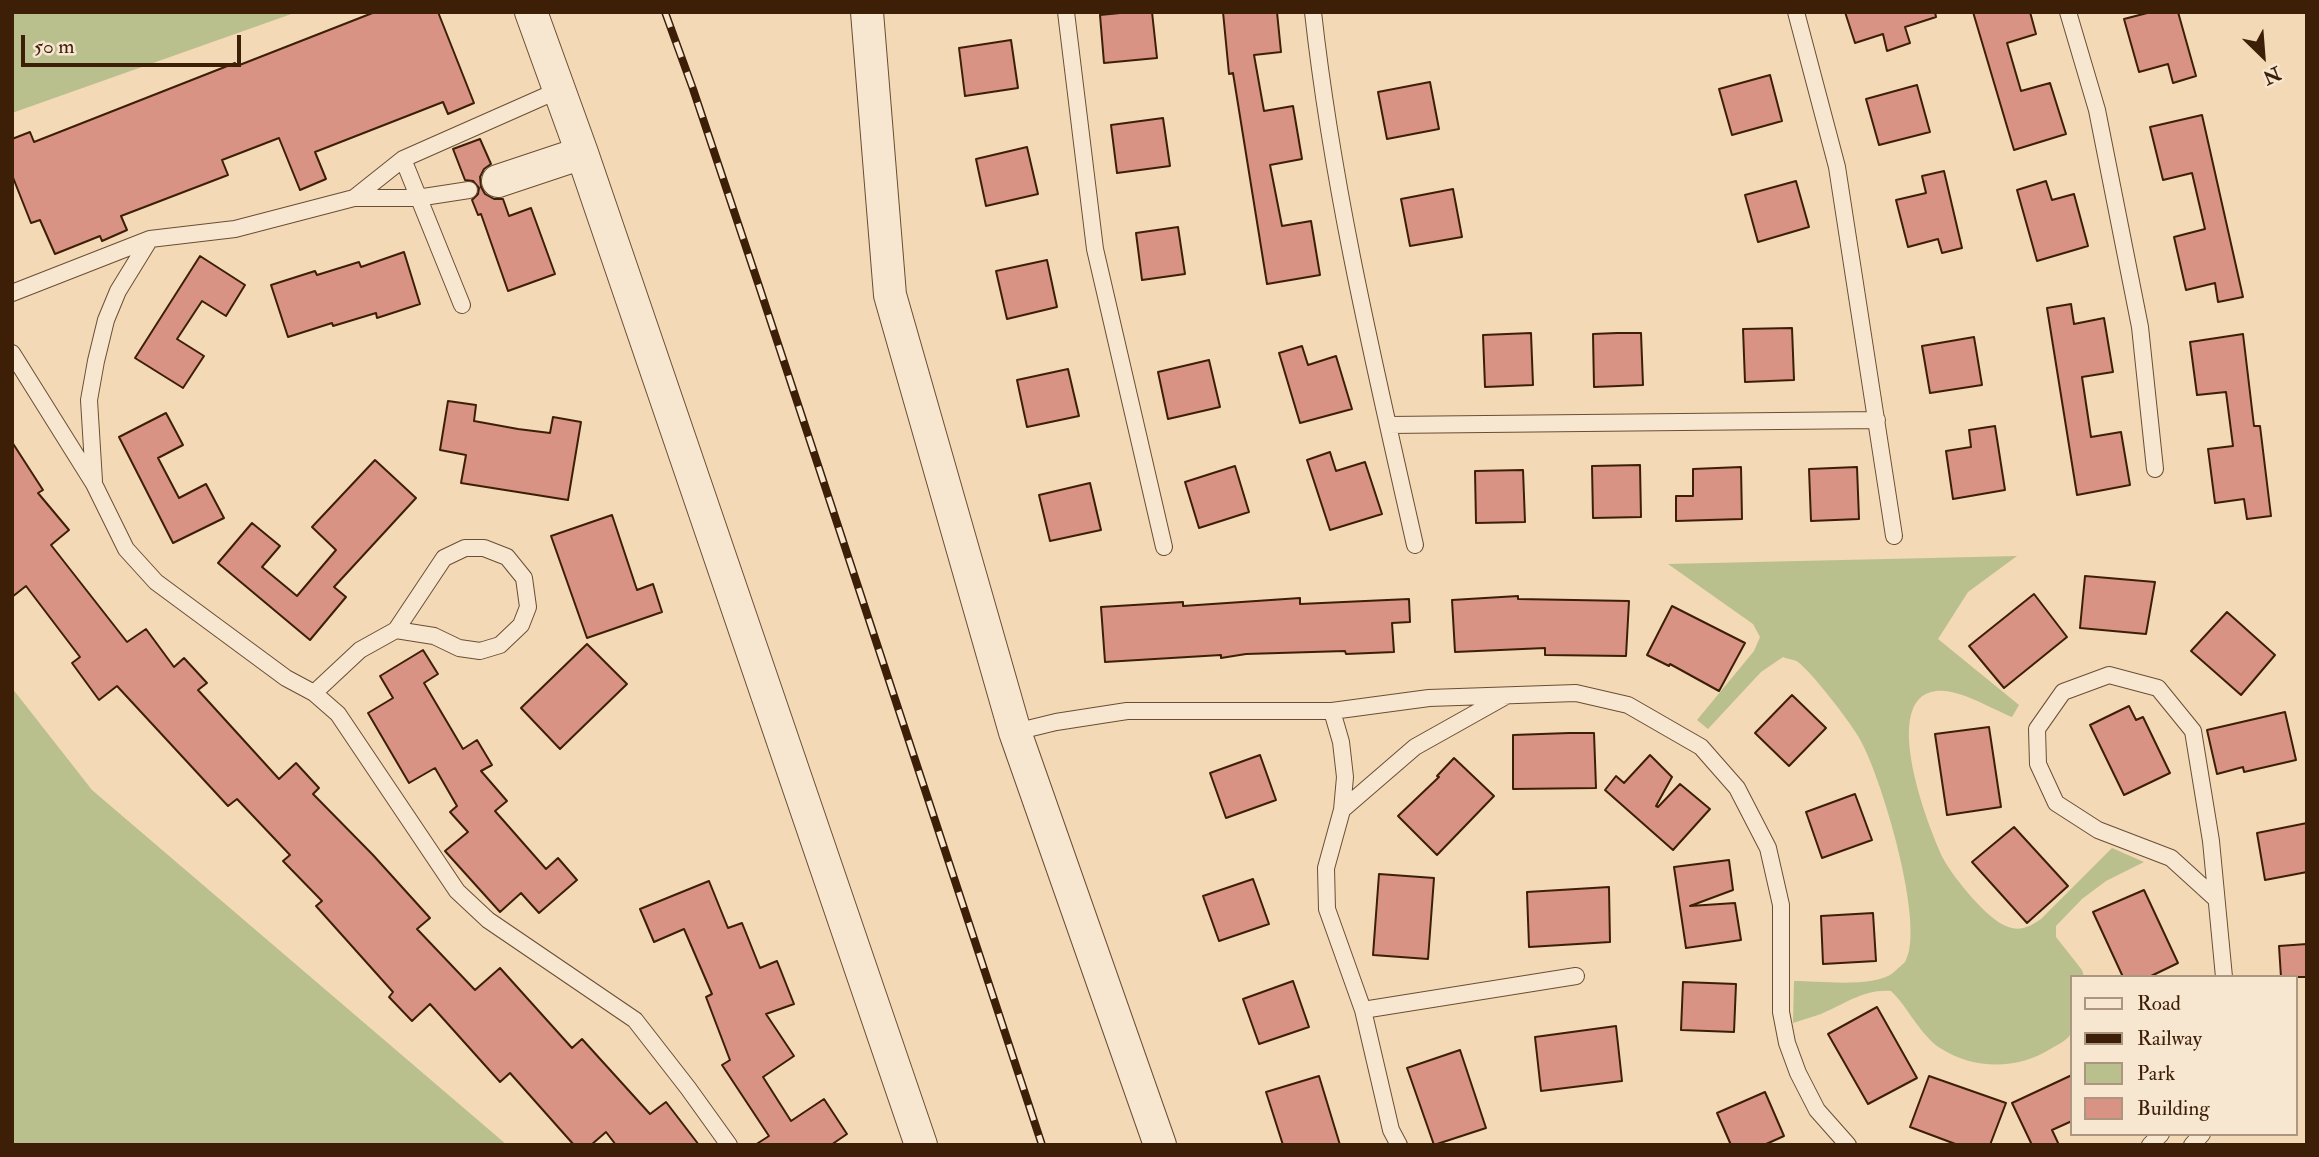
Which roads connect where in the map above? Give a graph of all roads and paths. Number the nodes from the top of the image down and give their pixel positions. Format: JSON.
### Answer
{"nodes":[{"id":1,"x":531,"y":12,"type":"edge"},
{"id":2,"x":867,"y":12,"type":"edge"},
{"id":3,"x":1066,"y":12,"type":"edge"},
{"id":4,"x":1313,"y":12,"type":"edge"},
{"id":5,"x":1796,"y":12,"type":"edge"},
{"id":6,"x":2068,"y":12,"type":"edge"},
{"id":7,"x":559,"y":90,"type":"junction"},
{"id":8,"x":582,"y":153,"type":"junction"},
{"id":9,"x":403,"y":159,"type":"junction"},
{"id":10,"x":483,"y":186,"type":"joint"},
{"id":11,"x":354,"y":198,"type":"junction"},
{"id":12,"x":418,"y":198,"type":"junction"},
{"id":13,"x":150,"y":239,"type":"junction"},
{"id":14,"x":12,"y":293,"type":"edge"},
{"id":15,"x":462,"y":305,"type":"dead end"},
{"id":16,"x":12,"y":353,"type":"edge"},
{"id":17,"x":1877,"y":421,"type":"junction"},
{"id":18,"x":1388,"y":425,"type":"junction"},
{"id":19,"x":2155,"y":469,"type":"dead end"},
{"id":20,"x":94,"y":484,"type":"junction"},
{"id":21,"x":1894,"y":536,"type":"dead end"},
{"id":22,"x":1415,"y":545,"type":"dead end"},
{"id":23,"x":1164,"y":547,"type":"dead end"},
{"id":24,"x":396,"y":630,"type":"junction"},
{"id":25,"x":314,"y":693,"type":"junction"},
{"id":26,"x":1508,"y":695,"type":"junction"},
{"id":27,"x":1332,"y":711,"type":"junction"},
{"id":28,"x":1015,"y":732,"type":"junction"},
{"id":29,"x":1342,"y":810,"type":"junction"},
{"id":30,"x":2215,"y":898,"type":"junction"},
{"id":31,"x":2224,"y":975,"type":"edge"},
{"id":32,"x":1576,"y":976,"type":"dead end"},
{"id":33,"x":1363,"y":1010,"type":"junction"},
{"id":34,"x":729,"y":1145,"type":"edge"},
{"id":35,"x":921,"y":1145,"type":"edge"},
{"id":36,"x":1160,"y":1145,"type":"edge"},
{"id":37,"x":1399,"y":1145,"type":"edge"},
{"id":38,"x":1848,"y":1145,"type":"edge"}],
"edges":[{"from":1,"to":7,"type":"street"},
{"from":2,"to":28,"type":"street"},
{"from":3,"to":23,"type":"lane"},
{"from":4,"to":18,"type":"lane"},
{"from":5,"to":17,"type":"lane"},
{"from":6,"to":19,"type":"lane"},
{"from":7,"to":8,"type":"street"},
{"from":7,"to":9,"type":"lane"},
{"from":8,"to":10,"type":"street"},
{"from":8,"to":35,"type":"street"},
{"from":9,"to":11,"type":"lane"},
{"from":9,"to":12,"type":"lane"},
{"from":10,"to":12,"type":"lane"},
{"from":11,"to":12,"type":"lane"},
{"from":11,"to":13,"type":"lane"},
{"from":12,"to":15,"type":"lane"},
{"from":13,"to":14,"type":"lane"},
{"from":13,"to":20,"type":"lane"},
{"from":16,"to":20,"type":"lane"},
{"from":17,"to":18,"type":"lane"},
{"from":17,"to":21,"type":"lane"},
{"from":18,"to":22,"type":"lane"},
{"from":20,"to":25,"type":"lane"},
{"from":24,"to":24,"type":"lane"},
{"from":24,"to":25,"type":"lane"},
{"from":25,"to":34,"type":"lane"},
{"from":26,"to":27,"type":"lane"},
{"from":26,"to":29,"type":"lane"},
{"from":26,"to":38,"type":"lane"},
{"from":27,"to":28,"type":"lane"},
{"from":27,"to":29,"type":"lane"},
{"from":28,"to":36,"type":"street"},
{"from":29,"to":33,"type":"lane"},
{"from":30,"to":30,"type":"lane"},
{"from":30,"to":31,"type":"lane"},
{"from":32,"to":33,"type":"lane"},
{"from":33,"to":37,"type":"lane"}]}
